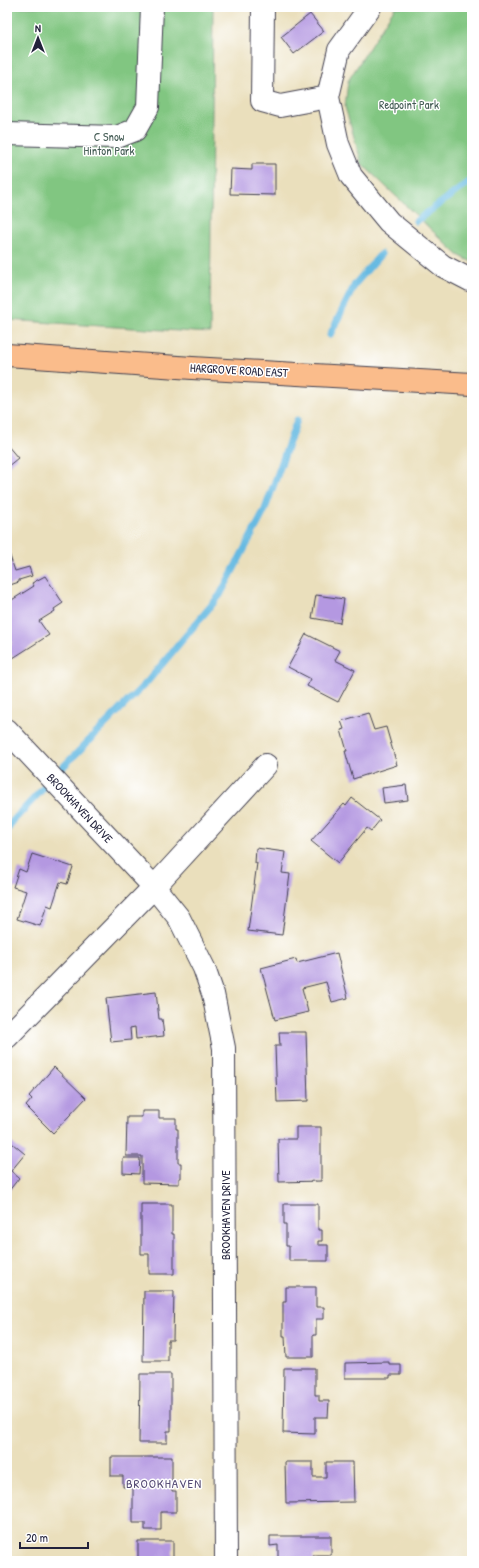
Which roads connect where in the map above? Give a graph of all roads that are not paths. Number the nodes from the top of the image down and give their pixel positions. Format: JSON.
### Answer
{"nodes":[{"id":1,"x":152,"y":7,"type":"edge"},
{"id":2,"x":263,"y":7,"type":"edge"},
{"id":3,"x":370,"y":7,"type":"edge"},
{"id":4,"x":328,"y":97,"type":"junction"},
{"id":5,"x":7,"y":134,"type":"edge"},
{"id":6,"x":472,"y":281,"type":"edge"},
{"id":7,"x":7,"y":355,"type":"edge"},
{"id":8,"x":472,"y":384,"type":"edge"},
{"id":9,"x":7,"y":730,"type":"edge"},
{"id":10,"x":266,"y":765,"type":"dead end"},
{"id":11,"x":154,"y":887,"type":"junction"},
{"id":12,"x":7,"y":1037,"type":"edge"},
{"id":13,"x":226,"y":1561,"type":"edge"}],
"edges":[{"from":1,"to":5,"type":"street"},
{"from":2,"to":4,"type":"street"},
{"from":3,"to":4,"type":"street"},
{"from":4,"to":6,"type":"street"},
{"from":7,"to":8,"type":"main road","name":"HARGROVE ROAD EAST"},
{"from":9,"to":11,"type":"street","name":"BROOKHAVEN DRIVE"},
{"from":10,"to":11,"type":"street"},
{"from":11,"to":12,"type":"street"},
{"from":11,"to":13,"type":"street","name":"BROOKHAVEN DRIVE"}]}
